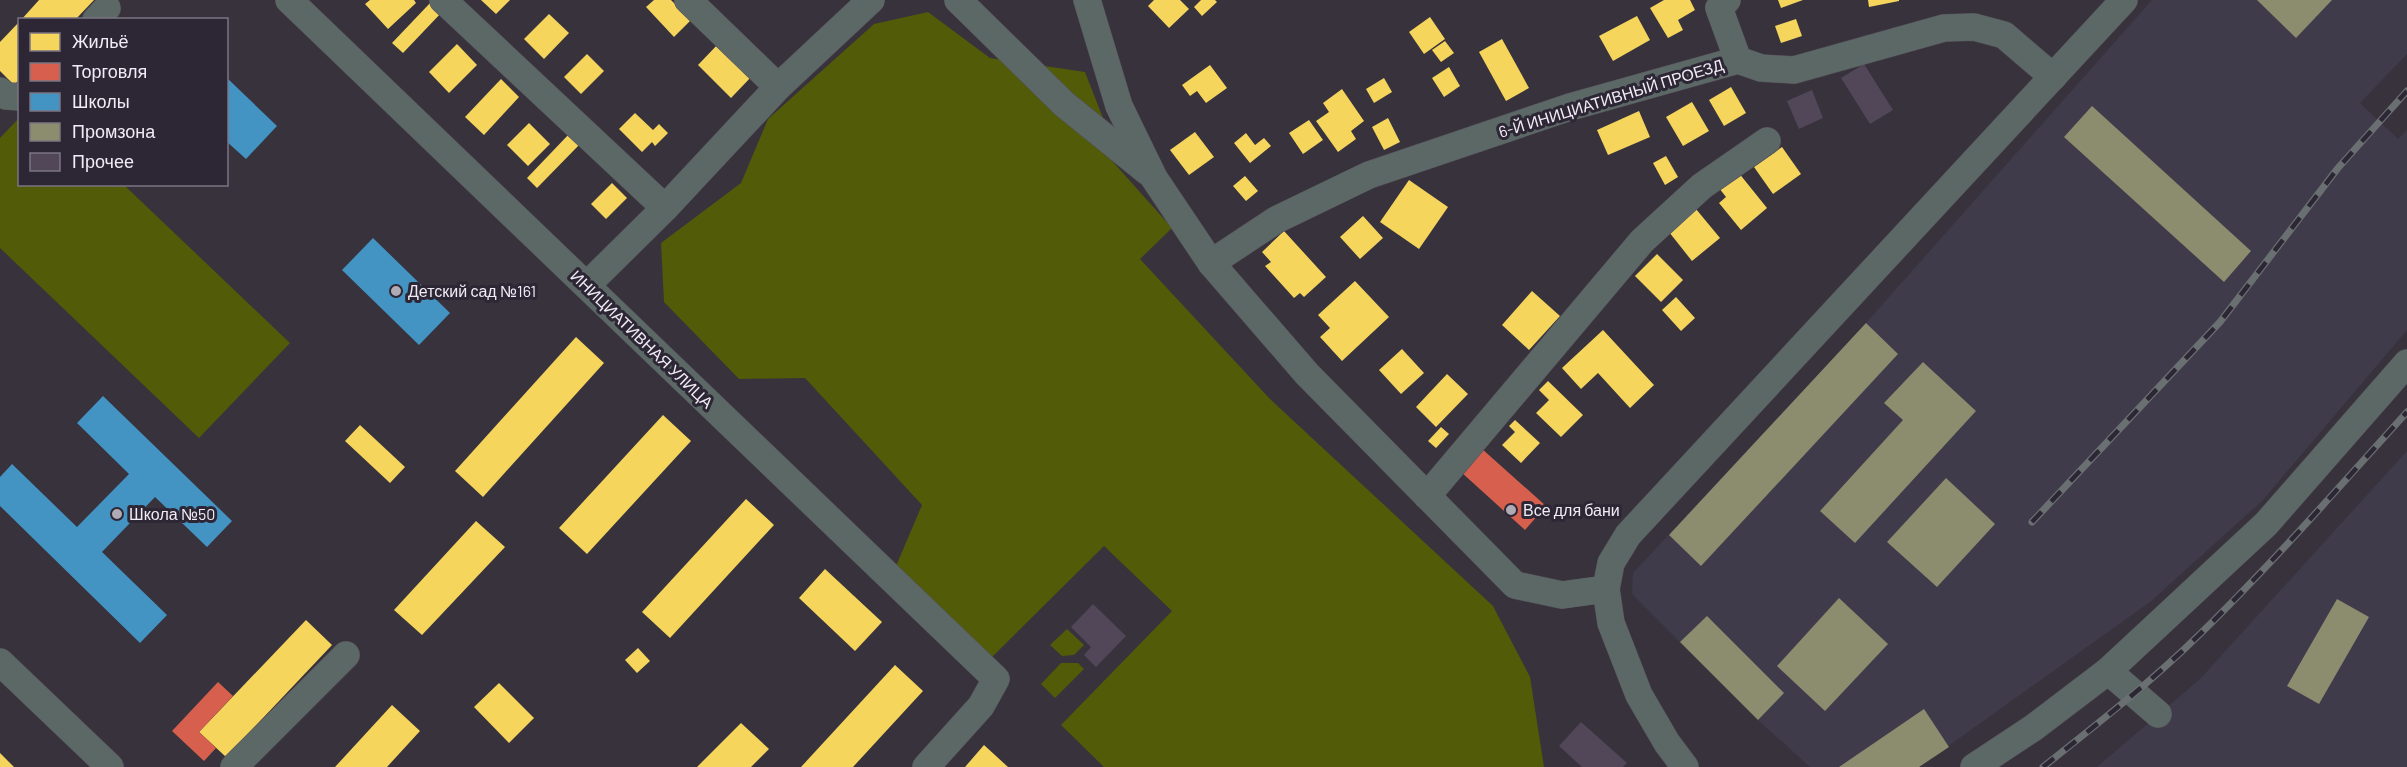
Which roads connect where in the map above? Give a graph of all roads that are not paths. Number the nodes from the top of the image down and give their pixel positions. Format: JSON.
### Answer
{"nodes":[{"id":1,"x":443,"y":0,"type":"edge"},
{"id":2,"x":688,"y":0,"type":"edge"},
{"id":3,"x":871,"y":0,"type":"edge"},
{"id":4,"x":958,"y":0,"type":"edge"},
{"id":5,"x":1087,"y":0,"type":"edge"},
{"id":6,"x":2124,"y":0,"type":"edge"},
{"id":7,"x":1720,"y":3,"type":"edge"},
{"id":8,"x":303,"y":4,"type":"edge"},
{"id":9,"x":1738,"y":60,"type":"junction"},
{"id":10,"x":2052,"y":78,"type":"junction"},
{"id":11,"x":778,"y":87,"type":"junction"},
{"id":12,"x":0,"y":91,"type":"edge"},
{"id":13,"x":18,"y":97,"type":"edge"},
{"id":14,"x":1767,"y":141,"type":"dead end"},
{"id":15,"x":1154,"y":178,"type":"junction"},
{"id":16,"x":665,"y":208,"type":"junction"},
{"id":17,"x":1211,"y":263,"type":"junction"},
{"id":18,"x":587,"y":285,"type":"junction"},
{"id":19,"x":2407,"y":363,"type":"edge"},
{"id":20,"x":1427,"y":496,"type":"junction"},
{"id":21,"x":1606,"y":589,"type":"junction"},
{"id":22,"x":346,"y":655,"type":"dead end"},
{"id":23,"x":0,"y":662,"type":"edge"},
{"id":24,"x":2108,"y":670,"type":"junction"},
{"id":25,"x":2158,"y":714,"type":"dead end"},
{"id":26,"x":110,"y":767,"type":"edge"},
{"id":27,"x":234,"y":767,"type":"edge"},
{"id":28,"x":926,"y":767,"type":"edge"},
{"id":29,"x":1685,"y":767,"type":"edge"},
{"id":30,"x":1974,"y":767,"type":"edge"}],
"edges":[{"from":1,"to":16,"type":"street"},
{"from":2,"to":11,"type":"street"},
{"from":3,"to":11,"type":"street"},
{"from":4,"to":15,"type":"street"},
{"from":5,"to":15,"type":"street"},
{"from":6,"to":10,"type":"street"},
{"from":7,"to":9,"type":"street"},
{"from":8,"to":18,"type":"street","name":"ИНИЦИАТИВНАЯ УЛИЦА"},
{"from":9,"to":10,"type":"street","name":"6-Й ИНИЦИАТИВНЫЙ ПРОЕЗД"},
{"from":9,"to":17,"type":"street","name":"6-Й ИНИЦИАТИВНЫЙ ПРОЕЗД"},
{"from":10,"to":21,"type":"street"},
{"from":11,"to":16,"type":"street"},
{"from":12,"to":13,"type":"street"},
{"from":14,"to":20,"type":"street"},
{"from":15,"to":17,"type":"street"},
{"from":16,"to":18,"type":"street"},
{"from":17,"to":20,"type":"street"},
{"from":18,"to":28,"type":"street","name":"ИНИЦИАТИВНАЯ УЛИЦА"},
{"from":19,"to":24,"type":"street"},
{"from":20,"to":21,"type":"street"},
{"from":21,"to":29,"type":"street"},
{"from":22,"to":27,"type":"street"},
{"from":23,"to":26,"type":"street"},
{"from":24,"to":25,"type":"street"},
{"from":24,"to":30,"type":"street"}]}
